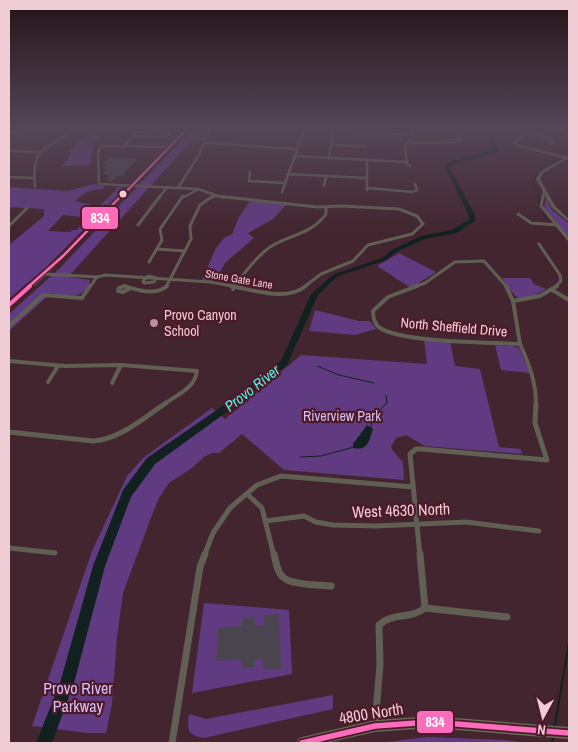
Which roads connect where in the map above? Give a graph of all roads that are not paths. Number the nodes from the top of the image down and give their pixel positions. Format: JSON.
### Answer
{"nodes":[{"id":1,"x":35,"y":163,"type":"edge"},
{"id":2,"x":98,"y":163,"type":"edge"},
{"id":3,"x":154,"y":163,"type":"edge"},
{"id":4,"x":193,"y":163,"type":"edge"},
{"id":5,"x":291,"y":163,"type":"edge"},
{"id":6,"x":367,"y":163,"type":"edge"},
{"id":7,"x":408,"y":163,"type":"edge"},
{"id":8,"x":556,"y":163,"type":"edge"},
{"id":9,"x":410,"y":166,"type":"dead end"},
{"id":10,"x":250,"y":172,"type":"dead end"},
{"id":11,"x":287,"y":174,"type":"junction"},
{"id":12,"x":326,"y":176,"type":"junction"},
{"id":13,"x":9,"y":177,"type":"edge"},
{"id":14,"x":34,"y":178,"type":"junction"},
{"id":15,"x":367,"y":178,"type":"junction"},
{"id":16,"x":285,"y":183,"type":"junction"},
{"id":17,"x":415,"y":184,"type":"dead end"},
{"id":18,"x":133,"y":185,"type":"junction"},
{"id":19,"x":324,"y":186,"type":"dead end"},
{"id":20,"x":36,"y":187,"type":"dead end"},
{"id":21,"x":167,"y":187,"type":"junction"},
{"id":22,"x":178,"y":188,"type":"junction"},
{"id":23,"x":198,"y":189,"type":"junction"},
{"id":24,"x":544,"y":191,"type":"junction"},
{"id":25,"x":282,"y":192,"type":"dead end"},
{"id":26,"x":214,"y":196,"type":"junction"},
{"id":27,"x":326,"y":207,"type":"junction"},
{"id":28,"x":27,"y":208,"type":"dead end"},
{"id":29,"x":518,"y":214,"type":"dead end"},
{"id":30,"x":569,"y":221,"type":"edge"},
{"id":31,"x":10,"y":224,"type":"edge"},
{"id":32,"x":138,"y":225,"type":"dead end"},
{"id":33,"x":558,"y":226,"type":"junction"},
{"id":34,"x":569,"y":240,"type":"edge"},
{"id":35,"x":539,"y":244,"type":"dead end"},
{"id":36,"x":157,"y":249,"type":"junction"},
{"id":37,"x":185,"y":251,"type":"junction"},
{"id":38,"x":149,"y":262,"type":"dead end"},
{"id":39,"x":44,"y":274,"type":"junction"},
{"id":40,"x":97,"y":277,"type":"junction"},
{"id":41,"x":144,"y":279,"type":"junction"},
{"id":42,"x":155,"y":279,"type":"junction"},
{"id":43,"x":170,"y":280,"type":"junction"},
{"id":44,"x":129,"y":288,"type":"dead end"},
{"id":45,"x":234,"y":288,"type":"junction"},
{"id":46,"x":552,"y":290,"type":"junction"},
{"id":47,"x":569,"y":300,"type":"edge"},
{"id":48,"x":513,"y":301,"type":"junction"},
{"id":49,"x":9,"y":305,"type":"edge"},
{"id":50,"x":9,"y":326,"type":"edge"},
{"id":51,"x":520,"y":344,"type":"junction"},
{"id":52,"x":9,"y":362,"type":"edge"},
{"id":53,"x":121,"y":365,"type":"junction"},
{"id":54,"x":58,"y":366,"type":"junction"},
{"id":55,"x":48,"y":382,"type":"dead end"},
{"id":56,"x":112,"y":383,"type":"dead end"},
{"id":57,"x":9,"y":432,"type":"edge"},
{"id":58,"x":413,"y":488,"type":"junction"},
{"id":59,"x":247,"y":494,"type":"junction"},
{"id":60,"x":265,"y":521,"type":"junction"},
{"id":61,"x":418,"y":524,"type":"junction"},
{"id":62,"x":539,"y":531,"type":"dead end"},
{"id":63,"x":9,"y":548,"type":"edge"},
{"id":64,"x":55,"y":553,"type":"dead end"},
{"id":65,"x":331,"y":586,"type":"dead end"},
{"id":66,"x":425,"y":608,"type":"junction"},
{"id":67,"x":507,"y":617,"type":"dead end"},
{"id":68,"x":375,"y":726,"type":"junction"},
{"id":69,"x":569,"y":733,"type":"edge"},
{"id":70,"x":172,"y":743,"type":"edge"},
{"id":71,"x":302,"y":743,"type":"edge"}],
"edges":[{"from":1,"to":14,"type":"street"},
{"from":2,"to":18,"type":"street"},
{"from":3,"to":18,"type":"highway"},
{"from":4,"to":22,"type":"street"},
{"from":5,"to":11,"type":"street"},
{"from":6,"to":15,"type":"street"},
{"from":7,"to":9,"type":"street"},
{"from":8,"to":24,"type":"street"},
{"from":10,"to":16,"type":"street"},
{"from":11,"to":12,"type":"street"},
{"from":11,"to":16,"type":"street"},
{"from":12,"to":15,"type":"street"},
{"from":12,"to":19,"type":"street"},
{"from":13,"to":14,"type":"street"},
{"from":14,"to":20,"type":"street"},
{"from":15,"to":17,"type":"street"},
{"from":16,"to":25,"type":"street"},
{"from":18,"to":21,"type":"street"},
{"from":18,"to":39,"type":"highway"},
{"from":21,"to":22,"type":"street"},
{"from":21,"to":32,"type":"street"},
{"from":22,"to":23,"type":"street"},
{"from":23,"to":26,"type":"street"},
{"from":23,"to":36,"type":"street"},
{"from":24,"to":30,"type":"street"},
{"from":24,"to":33,"type":"street"},
{"from":26,"to":27,"type":"street"},
{"from":26,"to":37,"type":"street"},
{"from":27,"to":45,"type":"street"},
{"from":27,"to":45,"type":"street","name":"Stone Gate Lane"},
{"from":28,"to":31,"type":"street"},
{"from":29,"to":33,"type":"street"},
{"from":33,"to":34,"type":"street"},
{"from":35,"to":46,"type":"street"},
{"from":36,"to":37,"type":"street"},
{"from":36,"to":38,"type":"street"},
{"from":37,"to":43,"type":"street"},
{"from":39,"to":40,"type":"street","name":"Stone Gate Lane"},
{"from":39,"to":49,"type":"highway"},
{"from":40,"to":41,"type":"street","name":"Stone Gate Lane"},
{"from":40,"to":50,"type":"street"},
{"from":41,"to":42,"type":"street","name":"Stone Gate Lane"},
{"from":41,"to":42,"type":"street","name":"Stone Gate Lane"},
{"from":42,"to":43,"type":"street","name":"Stone Gate Lane"},
{"from":43,"to":44,"type":"street"},
{"from":43,"to":45,"type":"street","name":"Stone Gate Lane"},
{"from":46,"to":47,"type":"street"},
{"from":46,"to":48,"type":"street"},
{"from":48,"to":51,"type":"street"},
{"from":48,"to":51,"type":"street","name":"North Sheffield Drive"},
{"from":51,"to":58,"type":"street"},
{"from":52,"to":54,"type":"street"},
{"from":53,"to":54,"type":"street"},
{"from":53,"to":56,"type":"street"},
{"from":53,"to":57,"type":"street"},
{"from":54,"to":55,"type":"street"},
{"from":58,"to":59,"type":"street"},
{"from":58,"to":61,"type":"street"},
{"from":59,"to":60,"type":"street"},
{"from":59,"to":70,"type":"street"},
{"from":60,"to":61,"type":"street","name":"West 4630 North"},
{"from":60,"to":65,"type":"street"},
{"from":61,"to":62,"type":"street","name":"West 4630 North"},
{"from":61,"to":66,"type":"street"},
{"from":63,"to":64,"type":"street"},
{"from":66,"to":67,"type":"street"},
{"from":66,"to":68,"type":"street"},
{"from":68,"to":69,"type":"main road","name":"4800 North"},
{"from":68,"to":71,"type":"main road","name":"4800 North"}]}
